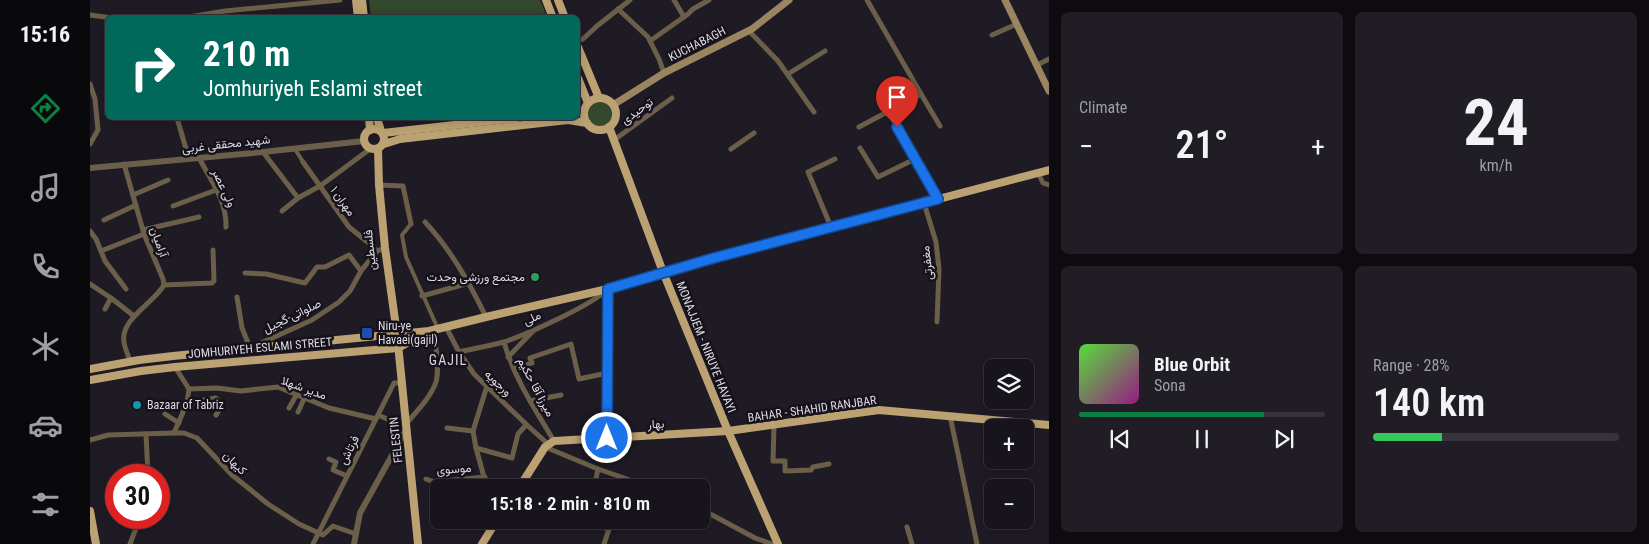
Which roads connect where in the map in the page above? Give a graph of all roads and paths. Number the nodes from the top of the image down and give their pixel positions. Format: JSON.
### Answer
{"nodes":[{"id":1,"x":340,"y":0,"type":"edge"},
{"id":2,"x":356,"y":0,"type":"edge"},
{"id":3,"x":362,"y":0,"type":"edge"},
{"id":4,"x":546,"y":0,"type":"edge"},
{"id":5,"x":558,"y":0,"type":"edge"},
{"id":6,"x":630,"y":0,"type":"edge"},
{"id":7,"x":674,"y":0,"type":"edge"},
{"id":8,"x":709,"y":0,"type":"edge"},
{"id":9,"x":789,"y":0,"type":"edge"},
{"id":10,"x":867,"y":0,"type":"edge"},
{"id":11,"x":1005,"y":0,"type":"edge"},
{"id":12,"x":279,"y":3,"type":"edge"},
{"id":13,"x":618,"y":9,"type":"junction"},
{"id":14,"x":201,"y":15,"type":"edge"},
{"id":15,"x":358,"y":15,"type":"edge"},
{"id":16,"x":364,"y":15,"type":"edge"},
{"id":17,"x":552,"y":15,"type":"edge"},
{"id":18,"x":564,"y":15,"type":"edge"},
{"id":19,"x":90,"y":16,"type":"edge"},
{"id":20,"x":105,"y":17,"type":"edge"},
{"id":21,"x":684,"y":17,"type":"junction"},
{"id":22,"x":1017,"y":24,"type":"junction"},
{"id":23,"x":749,"y":31,"type":"junction"},
{"id":24,"x":992,"y":35,"type":"dead end"},
{"id":25,"x":580,"y":40,"type":"edge"},
{"id":26,"x":650,"y":41,"type":"junction"},
{"id":27,"x":825,"y":51,"type":"dead end"},
{"id":28,"x":580,"y":52,"type":"edge"},
{"id":29,"x":1049,"y":59,"type":"edge"},
{"id":30,"x":1037,"y":65,"type":"junction"},
{"id":31,"x":664,"y":73,"type":"junction"},
{"id":32,"x":788,"y":74,"type":"junction"},
{"id":33,"x":90,"y":84,"type":"edge"},
{"id":34,"x":580,"y":87,"type":"edge"},
{"id":35,"x":1049,"y":91,"type":"edge"},
{"id":36,"x":921,"y":94,"type":"junction"},
{"id":37,"x":599,"y":98,"type":"junction"},
{"id":38,"x":672,"y":98,"type":"dead end"},
{"id":39,"x":613,"y":105,"type":"junction"},
{"id":40,"x":584,"y":106,"type":"edge"},
{"id":41,"x":888,"y":111,"type":"junction"},
{"id":42,"x":814,"y":112,"type":"dead end"},
{"id":43,"x":178,"y":120,"type":"edge"},
{"id":44,"x":369,"y":120,"type":"edge"},
{"id":45,"x":378,"y":120,"type":"edge"},
{"id":46,"x":506,"y":120,"type":"edge"},
{"id":47,"x":587,"y":123,"type":"junction"},
{"id":48,"x":940,"y":126,"type":"dead end"},
{"id":49,"x":609,"y":127,"type":"junction"},
{"id":50,"x":859,"y":127,"type":"dead end"},
{"id":51,"x":463,"y":128,"type":"junction"},
{"id":52,"x":370,"y":130,"type":"junction"},
{"id":53,"x":382,"y":132,"type":"junction"},
{"id":54,"x":754,"y":132,"type":"dead end"},
{"id":55,"x":364,"y":140,"type":"junction"},
{"id":56,"x":614,"y":140,"type":"junction"},
{"id":57,"x":90,"y":144,"type":"edge"},
{"id":58,"x":376,"y":148,"type":"junction"},
{"id":59,"x":860,"y":148,"type":"dead end"},
{"id":60,"x":295,"y":149,"type":"junction"},
{"id":61,"x":731,"y":149,"type":"dead end"},
{"id":62,"x":264,"y":152,"type":"junction"},
{"id":63,"x":199,"y":158,"type":"junction"},
{"id":64,"x":189,"y":159,"type":"junction"},
{"id":65,"x":835,"y":159,"type":"dead end"},
{"id":66,"x":915,"y":159,"type":"junction"},
{"id":67,"x":303,"y":162,"type":"joint"},
{"id":68,"x":124,"y":164,"type":"junction"},
{"id":69,"x":90,"y":168,"type":"edge"},
{"id":70,"x":1049,"y":170,"type":"edge"},
{"id":71,"x":1038,"y":173,"type":"junction"},
{"id":72,"x":168,"y":180,"type":"dead end"},
{"id":73,"x":379,"y":185,"type":"junction"},
{"id":74,"x":1049,"y":185,"type":"edge"},
{"id":75,"x":320,"y":186,"type":"junction"},
{"id":76,"x":216,"y":190,"type":"junction"},
{"id":77,"x":133,"y":195,"type":"junction"},
{"id":78,"x":298,"y":198,"type":"junction"},
{"id":79,"x":938,"y":199,"type":"junction"},
{"id":80,"x":924,"y":203,"type":"junction"},
{"id":81,"x":136,"y":205,"type":"junction"},
{"id":82,"x":173,"y":206,"type":"dead end"},
{"id":83,"x":282,"y":211,"type":"dead end"},
{"id":84,"x":198,"y":217,"type":"dead end"},
{"id":85,"x":104,"y":220,"type":"dead end"},
{"id":86,"x":425,"y":222,"type":"dead end"},
{"id":87,"x":411,"y":224,"type":"joint"},
{"id":88,"x":226,"y":227,"type":"dead end"},
{"id":89,"x":831,"y":227,"type":"junction"},
{"id":90,"x":90,"y":230,"type":"edge"},
{"id":91,"x":144,"y":232,"type":"junction"},
{"id":92,"x":381,"y":249,"type":"junction"},
{"id":93,"x":213,"y":250,"type":"dead end"},
{"id":94,"x":101,"y":251,"type":"junction"},
{"id":95,"x":361,"y":271,"type":"junction"},
{"id":96,"x":663,"y":272,"type":"junction"},
{"id":97,"x":245,"y":273,"type":"dead end"},
{"id":98,"x":470,"y":283,"type":"junction"},
{"id":99,"x":164,"y":285,"type":"junction"},
{"id":100,"x":91,"y":286,"type":"edge"},
{"id":101,"x":126,"y":289,"type":"dead end"},
{"id":102,"x":608,"y":289,"type":"junction"},
{"id":103,"x":236,"y":296,"type":"dead end"},
{"id":104,"x":422,"y":296,"type":"junction"},
{"id":105,"x":111,"y":298,"type":"junction"},
{"id":106,"x":105,"y":309,"type":"dead end"},
{"id":107,"x":134,"y":316,"type":"junction"},
{"id":108,"x":486,"y":316,"type":"junction"},
{"id":109,"x":937,"y":322,"type":"dead end"},
{"id":110,"x":446,"y":327,"type":"junction"},
{"id":111,"x":536,"y":328,"type":"junction"},
{"id":112,"x":434,"y":330,"type":"junction"},
{"id":113,"x":395,"y":334,"type":"junction"},
{"id":114,"x":504,"y":342,"type":"junction"},
{"id":115,"x":250,"y":348,"type":"junction"},
{"id":116,"x":396,"y":348,"type":"junction"},
{"id":117,"x":459,"y":352,"type":"junction"},
{"id":118,"x":173,"y":356,"type":"junction"},
{"id":119,"x":508,"y":357,"type":"junction"},
{"id":120,"x":130,"y":361,"type":"junction"},
{"id":121,"x":176,"y":367,"type":"junction"},
{"id":122,"x":90,"y":369,"type":"edge"},
{"id":123,"x":514,"y":369,"type":"junction"},
{"id":124,"x":607,"y":373,"type":"junction"},
{"id":125,"x":90,"y":380,"type":"edge"},
{"id":126,"x":402,"y":383,"type":"junction"},
{"id":127,"x":487,"y":386,"type":"junction"},
{"id":128,"x":189,"y":389,"type":"junction"},
{"id":129,"x":297,"y":394,"type":"junction"},
{"id":130,"x":561,"y":394,"type":"dead end"},
{"id":131,"x":305,"y":397,"type":"junction"},
{"id":132,"x":530,"y":402,"type":"junction"},
{"id":133,"x":188,"y":403,"type":"junction"},
{"id":134,"x":289,"y":408,"type":"dead end"},
{"id":135,"x":298,"y":412,"type":"dead end"},
{"id":136,"x":165,"y":414,"type":"dead end"},
{"id":137,"x":216,"y":415,"type":"dead end"},
{"id":138,"x":950,"y":416,"type":"junction"},
{"id":139,"x":377,"y":417,"type":"junction"},
{"id":140,"x":392,"y":422,"type":"dead end"},
{"id":141,"x":179,"y":423,"type":"junction"},
{"id":142,"x":526,"y":424,"type":"junction"},
{"id":143,"x":774,"y":426,"type":"junction"},
{"id":144,"x":1049,"y":426,"type":"edge"},
{"id":145,"x":406,"y":427,"type":"junction"},
{"id":146,"x":447,"y":428,"type":"dead end"},
{"id":147,"x":473,"y":431,"type":"junction"},
{"id":148,"x":728,"y":431,"type":"junction"},
{"id":149,"x":174,"y":433,"type":"junction"},
{"id":150,"x":146,"y":434,"type":"junction"},
{"id":151,"x":607,"y":438,"type":"junction"},
{"id":152,"x":90,"y":440,"type":"edge"},
{"id":153,"x":549,"y":444,"type":"junction"},
{"id":154,"x":476,"y":448,"type":"junction"},
{"id":155,"x":329,"y":459,"type":"dead end"},
{"id":156,"x":147,"y":464,"type":"edge"},
{"id":157,"x":830,"y":464,"type":"dead end"},
{"id":158,"x":598,"y":469,"type":"junction"},
{"id":159,"x":347,"y":476,"type":"junction"},
{"id":160,"x":485,"y":477,"type":"joint"},
{"id":161,"x":426,"y":478,"type":"dead end"},
{"id":162,"x":524,"y":479,"type":"edge"},
{"id":163,"x":596,"y":479,"type":"edge"},
{"id":164,"x":626,"y":479,"type":"edge"},
{"id":165,"x":90,"y":511,"type":"edge"},
{"id":166,"x":710,"y":514,"type":"edge"},
{"id":167,"x":908,"y":527,"type":"dead end"},
{"id":168,"x":136,"y":529,"type":"edge"},
{"id":169,"x":491,"y":529,"type":"edge"},
{"id":170,"x":609,"y":529,"type":"edge"},
{"id":171,"x":320,"y":534,"type":"junction"},
{"id":172,"x":356,"y":534,"type":"junction"},
{"id":173,"x":96,"y":544,"type":"edge"},
{"id":174,"x":130,"y":544,"type":"edge"},
{"id":175,"x":314,"y":544,"type":"edge"},
{"id":176,"x":354,"y":544,"type":"edge"},
{"id":177,"x":418,"y":544,"type":"edge"},
{"id":178,"x":482,"y":544,"type":"edge"},
{"id":179,"x":604,"y":544,"type":"edge"},
{"id":180,"x":772,"y":544,"type":"edge"},
{"id":181,"x":778,"y":544,"type":"edge"},
{"id":182,"x":912,"y":544,"type":"edge"},
{"id":183,"x":977,"y":544,"type":"edge"}],
"edges":[{"from":1,"to":12,"type":"street"},
{"from":2,"to":15,"type":"main road"},
{"from":3,"to":16,"type":"main road"},
{"from":4,"to":17,"type":"main road"},
{"from":5,"to":18,"type":"main road"},
{"from":6,"to":13,"type":"street"},
{"from":7,"to":21,"type":"street"},
{"from":8,"to":21,"type":"street"},
{"from":9,"to":23,"type":"main road","name":"KUCHABAGH"},
{"from":10,"to":36,"type":"street"},
{"from":11,"to":22,"type":"main road"},
{"from":12,"to":14,"type":"street"},
{"from":13,"to":25,"type":"street"},
{"from":13,"to":26,"type":"street"},
{"from":19,"to":20,"type":"street"},
{"from":21,"to":26,"type":"street"},
{"from":22,"to":24,"type":"street"},
{"from":22,"to":30,"type":"main road"},
{"from":23,"to":31,"type":"main road","name":"KUCHABAGH"},
{"from":23,"to":32,"type":"street"},
{"from":26,"to":31,"type":"street"},
{"from":27,"to":32,"type":"street"},
{"from":28,"to":37,"type":"main road"},
{"from":29,"to":30,"type":"street"},
{"from":30,"to":35,"type":"main road"},
{"from":31,"to":39,"type":"main road","name":"KUCHABAGH"},
{"from":32,"to":42,"type":"street"},
{"from":33,"to":57,"type":"street"},
{"from":34,"to":40,"type":"main road"},
{"from":36,"to":41,"type":"street"},
{"from":36,"to":48,"type":"street"},
{"from":37,"to":39,"type":"main road"},
{"from":37,"to":40,"type":"main road"},
{"from":38,"to":56,"type":"street","name":"توحیدی"},
{"from":39,"to":49,"type":"main road"},
{"from":40,"to":47,"type":"main road"},
{"from":41,"to":50,"type":"street"},
{"from":41,"to":66,"type":"street"},
{"from":43,"to":64,"type":"street"},
{"from":44,"to":52,"type":"main road"},
{"from":45,"to":53,"type":"main road"},
{"from":46,"to":51,"type":"main road"},
{"from":47,"to":49,"type":"main road"},
{"from":47,"to":51,"type":"main road"},
{"from":49,"to":56,"type":"main road","name":"MONAJJEM - NIRUYE HAVAYI"},
{"from":51,"to":53,"type":"main road"},
{"from":51,"to":58,"type":"main road"},
{"from":52,"to":53,"type":"main road"},
{"from":52,"to":55,"type":"main road"},
{"from":53,"to":58,"type":"main road"},
{"from":54,"to":61,"type":"street"},
{"from":55,"to":58,"type":"main road"},
{"from":55,"to":60,"type":"street","name":"شهید محققی غربی"},
{"from":56,"to":96,"type":"main road","name":"MONAJJEM - NIRUYE HAVAYI"},
{"from":58,"to":73,"type":"main road","name":"فلسطین"},
{"from":58,"to":75,"type":"street"},
{"from":58,"to":92,"type":"main road","name":"فلسطین"},
{"from":59,"to":66,"type":"street"},
{"from":60,"to":62,"type":"street","name":"شهید محققی غربی"},
{"from":60,"to":67,"type":"street","name":"مهران ۱"},
{"from":62,"to":63,"type":"street","name":"شهید محققی غربی"},
{"from":62,"to":78,"type":"street"},
{"from":63,"to":64,"type":"street","name":"شهید محققی غربی"},
{"from":63,"to":76,"type":"street","name":"ولی عصر"},
{"from":64,"to":68,"type":"street","name":"شهید محققی غربی"},
{"from":65,"to":89,"type":"street"},
{"from":66,"to":79,"type":"street"},
{"from":67,"to":75,"type":"street","name":"مهران ۱"},
{"from":68,"to":69,"type":"street","name":"شهید محققی غربی"},
{"from":68,"to":77,"type":"street","name":"آرامیان"},
{"from":70,"to":71,"type":"main road","name":"JOMHURIYEH ESLAMI STREET"},
{"from":71,"to":74,"type":"street"},
{"from":71,"to":79,"type":"main road","name":"JOMHURIYEH ESLAMI STREET"},
{"from":72,"to":77,"type":"street"},
{"from":73,"to":87,"type":"street"},
{"from":73,"to":92,"type":"main road","name":"فلسطین"},
{"from":75,"to":78,"type":"street"},
{"from":75,"to":92,"type":"street","name":"مهران ۱"},
{"from":76,"to":82,"type":"street"},
{"from":76,"to":88,"type":"street","name":"ولی عصر"},
{"from":77,"to":81,"type":"street","name":"آرامیان"},
{"from":78,"to":83,"type":"street"},
{"from":79,"to":80,"type":"main road","name":"JOMHURIYEH ESLAMI STREET"},
{"from":80,"to":89,"type":"main road","name":"JOMHURIYEH ESLAMI STREET"},
{"from":80,"to":109,"type":"street","name":"مغفرتی"},
{"from":81,"to":85,"type":"street"},
{"from":81,"to":91,"type":"street","name":"آرامیان"},
{"from":84,"to":91,"type":"street"},
{"from":86,"to":98,"type":"street"},
{"from":87,"to":104,"type":"street"},
{"from":89,"to":96,"type":"main road","name":"JOMHURIYEH ESLAMI STREET"},
{"from":90,"to":94,"type":"street"},
{"from":91,"to":94,"type":"street"},
{"from":91,"to":99,"type":"street","name":"آرامیان"},
{"from":92,"to":95,"type":"street","name":"صلواتی-گجیل"},
{"from":92,"to":113,"type":"main road","name":"فلسطین"},
{"from":93,"to":99,"type":"street"},
{"from":94,"to":101,"type":"street"},
{"from":95,"to":97,"type":"street"},
{"from":95,"to":115,"type":"street","name":"صلواتی-گجیل"},
{"from":96,"to":102,"type":"main road","name":"JOMHURIYEH ESLAMI STREET"},
{"from":96,"to":148,"type":"main road","name":"MONAJJEM - NIRUYE HAVAYI"},
{"from":98,"to":104,"type":"street"},
{"from":98,"to":108,"type":"street"},
{"from":99,"to":107,"type":"street"},
{"from":100,"to":105,"type":"street"},
{"from":102,"to":108,"type":"main road","name":"JOMHURIYEH ESLAMI STREET"},
{"from":102,"to":111,"type":"street","name":"ملی"},
{"from":102,"to":124,"type":"street"},
{"from":103,"to":115,"type":"street"},
{"from":104,"to":112,"type":"street"},
{"from":105,"to":106,"type":"street"},
{"from":105,"to":107,"type":"street"},
{"from":107,"to":120,"type":"street"},
{"from":108,"to":110,"type":"main road","name":"JOMHURIYEH ESLAMI STREET"},
{"from":110,"to":112,"type":"main road","name":"JOMHURIYEH ESLAMI STREET"},
{"from":110,"to":117,"type":"street","name":"ورجویه"},
{"from":111,"to":114,"type":"street","name":"ملی"},
{"from":111,"to":119,"type":"street"},
{"from":112,"to":113,"type":"main road","name":"JOMHURIYEH ESLAMI STREET"},
{"from":112,"to":116,"type":"main road","name":"JOMHURIYEH ESLAMI STREET"},
{"from":112,"to":145,"type":"street"},
{"from":113,"to":115,"type":"main road","name":"JOMHURIYEH ESLAMI STREET"},
{"from":113,"to":116,"type":"main road","name":"FELESTIN"},
{"from":114,"to":117,"type":"street","name":"ملی"},
{"from":114,"to":119,"type":"street","name":"میرزا آقا حکیم"},
{"from":115,"to":118,"type":"main road","name":"JOMHURIYEH ESLAMI STREET"},
{"from":116,"to":121,"type":"main road","name":"JOMHURIYEH ESLAMI STREET"},
{"from":116,"to":126,"type":"main road","name":"FELESTIN"},
{"from":117,"to":127,"type":"street","name":"ورجویه"},
{"from":118,"to":120,"type":"main road","name":"JOMHURIYEH ESLAMI STREET"},
{"from":118,"to":121,"type":"main road"},
{"from":119,"to":123,"type":"street","name":"میرزا آقا حکیم"},
{"from":120,"to":122,"type":"main road","name":"JOMHURIYEH ESLAMI STREET"},
{"from":121,"to":125,"type":"main road","name":"JOMHURIYEH ESLAMI STREET"},
{"from":121,"to":128,"type":"street"},
{"from":123,"to":124,"type":"street"},
{"from":123,"to":132,"type":"street","name":"میرزا آقا حکیم"},
{"from":124,"to":151,"type":"street"},
{"from":126,"to":139,"type":"street","name":"فرتاش"},
{"from":126,"to":145,"type":"main road","name":"FELESTIN"},
{"from":127,"to":142,"type":"street","name":"ورجویه"},
{"from":127,"to":147,"type":"street","name":"موسوی"},
{"from":128,"to":129,"type":"street","name":"مدیر شهلا"},
{"from":128,"to":133,"type":"street"},
{"from":129,"to":131,"type":"street","name":"مدیر شهلا"},
{"from":129,"to":134,"type":"street"},
{"from":130,"to":132,"type":"street"},
{"from":131,"to":135,"type":"street"},
{"from":131,"to":139,"type":"street","name":"مدیر شهلا"},
{"from":132,"to":153,"type":"street","name":"میرزا آقا حکیم"},
{"from":133,"to":137,"type":"street"},
{"from":133,"to":141,"type":"street"},
{"from":136,"to":141,"type":"street"},
{"from":138,"to":143,"type":"main road","name":"BAHAR - SHAHID RANJBAR"},
{"from":138,"to":144,"type":"main road","name":"BAHAR - SHAHID RANJBAR"},
{"from":138,"to":183,"type":"street"},
{"from":139,"to":140,"type":"street","name":"مدیر شهلا"},
{"from":139,"to":159,"type":"street","name":"فرتاش"},
{"from":141,"to":149,"type":"street"},
{"from":142,"to":153,"type":"street","name":"ورجویه"},
{"from":142,"to":154,"type":"street"},
{"from":143,"to":148,"type":"main road","name":"BAHAR - SHAHID RANJBAR"},
{"from":143,"to":157,"type":"street"},
{"from":145,"to":172,"type":"street"},
{"from":145,"to":177,"type":"main road","name":"FELESTIN"},
{"from":146,"to":147,"type":"street"},
{"from":147,"to":154,"type":"street","name":"موسوی"},
{"from":148,"to":151,"type":"main road","name":"بهار"},
{"from":148,"to":181,"type":"main road","name":"MONAJJEM - NIRUYE HAVAYI"},
{"from":149,"to":150,"type":"street","name":"کیهان"},
{"from":149,"to":171,"type":"street","name":"کیهان"},
{"from":150,"to":152,"type":"street","name":"کیهان"},
{"from":150,"to":156,"type":"street"},
{"from":151,"to":153,"type":"main road","name":"بهار"},
{"from":153,"to":158,"type":"street","name":"ورجویه"},
{"from":153,"to":162,"type":"main road"},
{"from":154,"to":160,"type":"street","name":"موسوی"},
{"from":155,"to":159,"type":"street"},
{"from":158,"to":163,"type":"street"},
{"from":158,"to":164,"type":"street","name":"ورجویه"},
{"from":159,"to":171,"type":"street","name":"فرتاش"},
{"from":160,"to":161,"type":"street","name":"موسوی"},
{"from":165,"to":173,"type":"main road"},
{"from":166,"to":180,"type":"street"},
{"from":167,"to":182,"type":"street"},
{"from":168,"to":174,"type":"street"},
{"from":169,"to":178,"type":"main road"},
{"from":170,"to":179,"type":"street"},
{"from":171,"to":172,"type":"street"},
{"from":171,"to":175,"type":"street","name":"فرتاش"},
{"from":172,"to":176,"type":"street"}]}
